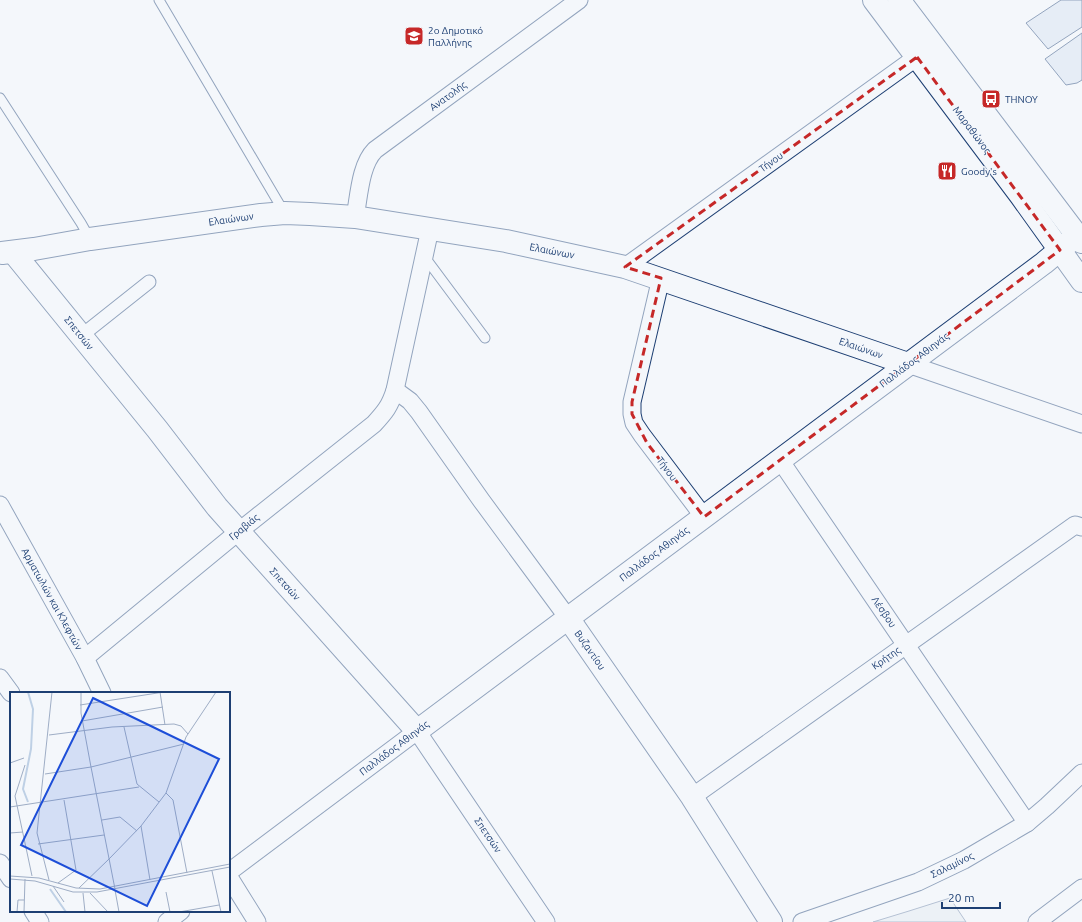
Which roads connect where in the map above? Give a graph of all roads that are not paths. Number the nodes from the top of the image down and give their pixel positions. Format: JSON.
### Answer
{"nodes":[{"id":1,"x":159,"y":0,"type":"edge"},
{"id":2,"x":874,"y":0,"type":"edge"},
{"id":3,"x":899,"y":0,"type":"edge"},
{"id":4,"x":568,"y":3,"type":"edge"},
{"id":5,"x":917,"y":57,"type":"junction"},
{"id":6,"x":0,"y":98,"type":"edge"},
{"id":7,"x":285,"y":213,"type":"junction"},
{"id":8,"x":355,"y":217,"type":"junction"},
{"id":9,"x":430,"y":229,"type":"junction"},
{"id":10,"x":1081,"y":236,"type":"edge"},
{"id":11,"x":90,"y":239,"type":"junction"},
{"id":12,"x":1060,"y":250,"type":"junction"},
{"id":13,"x":7,"y":253,"type":"edge"},
{"id":14,"x":424,"y":256,"type":"junction"},
{"id":15,"x":625,"y":267,"type":"junction"},
{"id":16,"x":661,"y":278,"type":"junction"},
{"id":17,"x":1082,"y":281,"type":"edge"},
{"id":18,"x":149,"y":282,"type":"dead end"},
{"id":19,"x":81,"y":336,"type":"junction"},
{"id":20,"x":485,"y":338,"type":"dead end"},
{"id":21,"x":908,"y":364,"type":"junction"},
{"id":22,"x":395,"y":390,"type":"junction"},
{"id":23,"x":1082,"y":424,"type":"edge"},
{"id":24,"x":780,"y":460,"type":"junction"},
{"id":25,"x":0,"y":505,"type":"edge"},
{"id":26,"x":704,"y":517,"type":"junction"},
{"id":27,"x":1082,"y":527,"type":"edge"},
{"id":28,"x":238,"y":532,"type":"junction"},
{"id":29,"x":568,"y":618,"type":"junction"},
{"id":30,"x":906,"y":644,"type":"junction"},
{"id":31,"x":85,"y":658,"type":"junction"},
{"id":32,"x":0,"y":678,"type":"edge"},
{"id":33,"x":10,"y":692,"type":"edge"},
{"id":34,"x":102,"y":692,"type":"edge"},
{"id":35,"x":417,"y":731,"type":"junction"},
{"id":36,"x":1082,"y":773,"type":"edge"},
{"id":37,"x":692,"y":797,"type":"junction"},
{"id":38,"x":1027,"y":824,"type":"junction"},
{"id":39,"x":0,"y":862,"type":"edge"},
{"id":40,"x":230,"y":871,"type":"edge"},
{"id":41,"x":10,"y":877,"type":"edge"},
{"id":42,"x":230,"y":879,"type":"edge"},
{"id":43,"x":1082,"y":888,"type":"edge"},
{"id":44,"x":34,"y":912,"type":"edge"},
{"id":45,"x":40,"y":922,"type":"edge"},
{"id":46,"x":257,"y":922,"type":"edge"},
{"id":47,"x":546,"y":922,"type":"edge"},
{"id":48,"x":771,"y":922,"type":"edge"},
{"id":49,"x":802,"y":922,"type":"edge"},
{"id":50,"x":1037,"y":922,"type":"edge"}],
"edges":[{"from":1,"to":7,"type":"lane"},
{"from":2,"to":5,"type":"main road","name":"Μαραθώνος"},
{"from":3,"to":10,"type":"main road","name":"Μαραθώνος"},
{"from":4,"to":8,"type":"street","name":"Ανατολής"},
{"from":5,"to":12,"type":"main road","name":"Μαραθώνος"},
{"from":5,"to":15,"type":"street","name":"Τήνου"},
{"from":6,"to":11,"type":"lane"},
{"from":7,"to":8,"type":"main road","name":"Ελαιώνων"},
{"from":7,"to":11,"type":"main road","name":"Ελαιώνων"},
{"from":8,"to":9,"type":"main road","name":"Ελαιώνων"},
{"from":9,"to":14,"type":"street"},
{"from":9,"to":15,"type":"main road","name":"Ελαιώνων"},
{"from":10,"to":12,"type":"main road","name":"Παλλάδος Αθιηνάς"},
{"from":11,"to":13,"type":"main road","name":"Ελαιώνων"},
{"from":12,"to":17,"type":"main road","name":"Μαραθώνος"},
{"from":12,"to":21,"type":"main road","name":"Παλλάδος Αθιηνάς"},
{"from":13,"to":19,"type":"main road","name":"Σπετσών"},
{"from":14,"to":20,"type":"lane"},
{"from":14,"to":22,"type":"street"},
{"from":15,"to":16,"type":"main road","name":"Ελαιώνων"},
{"from":16,"to":21,"type":"main road","name":"Ελαιώνων"},
{"from":16,"to":26,"type":"street","name":"Τήνου"},
{"from":18,"to":19,"type":"street"},
{"from":19,"to":28,"type":"main road","name":"Σπετσών"},
{"from":21,"to":23,"type":"street","name":"Ελαιώνων"},
{"from":21,"to":24,"type":"main road","name":"Παλλάδος Αθιηνάς"},
{"from":22,"to":28,"type":"street","name":"Γραβιάς"},
{"from":22,"to":29,"type":"street","name":"Βυζαντίου"},
{"from":24,"to":26,"type":"main road","name":"Παλλάδος Αθιηνάς"},
{"from":24,"to":30,"type":"street","name":"Λέσβου"},
{"from":25,"to":31,"type":"street","name":"Αρματωλών και Κλεφτών"},
{"from":26,"to":29,"type":"main road","name":"Παλλάδος Αθιηνάς"},
{"from":27,"to":30,"type":"street","name":"Κρήτης"},
{"from":28,"to":31,"type":"street","name":"Γραβιάς"},
{"from":28,"to":35,"type":"main road","name":"Σπετσών"},
{"from":29,"to":35,"type":"main road","name":"Παλλάδος Αθιηνάς"},
{"from":29,"to":37,"type":"main road","name":"Βυζαντίου"},
{"from":30,"to":37,"type":"street","name":"Κρήτης"},
{"from":30,"to":38,"type":"street","name":"Λέσβου"},
{"from":31,"to":34,"type":"street","name":"Αρματωλών και Κλεφτών"},
{"from":32,"to":33,"type":"street"},
{"from":35,"to":40,"type":"street","name":"Παλλάδος Αθιηνάς"},
{"from":35,"to":47,"type":"street","name":"Σπετσών"},
{"from":36,"to":38,"type":"street","name":"Σαλαμίνος"},
{"from":37,"to":48,"type":"main road","name":"Βυζαντίου"},
{"from":38,"to":49,"type":"street","name":"Σαλαμίνος"},
{"from":39,"to":41,"type":"street"},
{"from":42,"to":46,"type":"street"},
{"from":43,"to":50,"type":"street"},
{"from":44,"to":45,"type":"street"}]}
